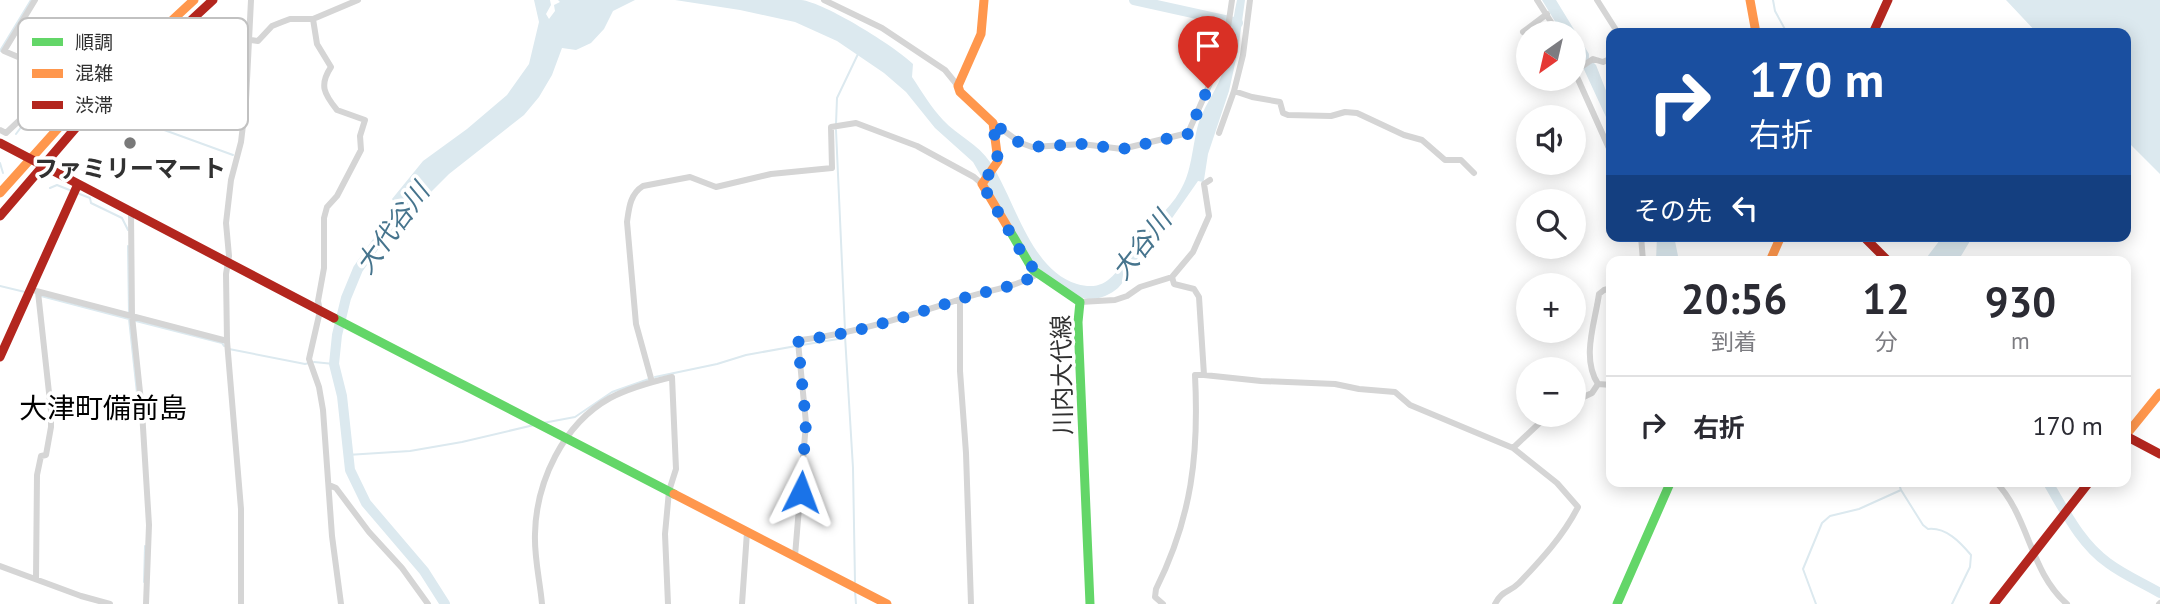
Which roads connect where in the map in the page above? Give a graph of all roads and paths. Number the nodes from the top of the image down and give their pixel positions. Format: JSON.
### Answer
{"nodes":[{"id":1,"x":35,"y":0,"type":"edge"},
{"id":2,"x":194,"y":0,"type":"edge"},
{"id":3,"x":213,"y":0,"type":"edge"},
{"id":4,"x":251,"y":0,"type":"edge"},
{"id":5,"x":358,"y":0,"type":"edge"},
{"id":6,"x":824,"y":0,"type":"edge"},
{"id":7,"x":984,"y":0,"type":"edge"},
{"id":8,"x":1232,"y":0,"type":"edge"},
{"id":9,"x":1250,"y":0,"type":"edge"},
{"id":10,"x":1537,"y":0,"type":"edge"},
{"id":11,"x":1597,"y":0,"type":"edge"},
{"id":12,"x":1750,"y":0,"type":"edge"},
{"id":13,"x":1888,"y":0,"type":"edge"},
{"id":14,"x":1547,"y":14,"type":"junction"},
{"id":15,"x":24,"y":18,"type":"edge"},
{"id":16,"x":175,"y":18,"type":"edge"},
{"id":17,"x":193,"y":18,"type":"edge"},
{"id":18,"x":313,"y":19,"type":"junction"},
{"id":19,"x":1538,"y":21,"type":"edge"},
{"id":20,"x":1551,"y":21,"type":"edge"},
{"id":21,"x":18,"y":28,"type":"edge"},
{"id":22,"x":1615,"y":28,"type":"edge"},
{"id":23,"x":1755,"y":28,"type":"edge"},
{"id":24,"x":1875,"y":28,"type":"edge"},
{"id":25,"x":251,"y":40,"type":"junction"},
{"id":26,"x":18,"y":57,"type":"edge"},
{"id":27,"x":1606,"y":61,"type":"edge"},
{"id":28,"x":1586,"y":63,"type":"edge"},
{"id":29,"x":248,"y":71,"type":"edge"},
{"id":30,"x":958,"y":86,"type":"junction"},
{"id":31,"x":1234,"y":91,"type":"junction"},
{"id":32,"x":1585,"y":91,"type":"edge"},
{"id":33,"x":18,"y":122,"type":"edge"},
{"id":34,"x":993,"y":123,"type":"junction"},
{"id":35,"x":0,"y":130,"type":"edge"},
{"id":36,"x":58,"y":130,"type":"edge"},
{"id":37,"x":74,"y":130,"type":"edge"},
{"id":38,"x":242,"y":130,"type":"edge"},
{"id":39,"x":1219,"y":134,"type":"dead end"},
{"id":40,"x":1606,"y":141,"type":"edge"},
{"id":41,"x":0,"y":143,"type":"edge"},
{"id":42,"x":29,"y":159,"type":"junction"},
{"id":43,"x":41,"y":166,"type":"junction"},
{"id":44,"x":1474,"y":173,"type":"dead end"},
{"id":45,"x":1210,"y":180,"type":"dead end"},
{"id":46,"x":982,"y":182,"type":"junction"},
{"id":47,"x":78,"y":184,"type":"junction"},
{"id":48,"x":0,"y":194,"type":"edge"},
{"id":49,"x":131,"y":213,"type":"junction"},
{"id":50,"x":0,"y":216,"type":"edge"},
{"id":51,"x":1869,"y":242,"type":"edge"},
{"id":52,"x":1883,"y":256,"type":"edge"},
{"id":53,"x":228,"y":264,"type":"junction"},
{"id":54,"x":1038,"y":274,"type":"junction"},
{"id":55,"x":1172,"y":277,"type":"junction"},
{"id":56,"x":35,"y":290,"type":"junction"},
{"id":57,"x":1606,"y":290,"type":"edge"},
{"id":58,"x":960,"y":300,"type":"junction"},
{"id":59,"x":1081,"y":303,"type":"junction"},
{"id":60,"x":323,"y":312,"type":"junction"},
{"id":61,"x":132,"y":316,"type":"junction"},
{"id":62,"x":227,"y":341,"type":"junction"},
{"id":63,"x":0,"y":358,"type":"edge"},
{"id":64,"x":1204,"y":374,"type":"junction"},
{"id":65,"x":652,"y":382,"type":"junction"},
{"id":66,"x":1598,"y":384,"type":"junction"},
{"id":67,"x":1606,"y":385,"type":"edge"},
{"id":68,"x":2160,"y":394,"type":"edge"},
{"id":69,"x":1586,"y":396,"type":"edge"},
{"id":70,"x":1535,"y":427,"type":"edge"},
{"id":71,"x":2131,"y":429,"type":"edge"},
{"id":72,"x":566,"y":438,"type":"junction"},
{"id":73,"x":2131,"y":438,"type":"edge"},
{"id":74,"x":1513,"y":448,"type":"junction"},
{"id":75,"x":2160,"y":454,"type":"edge"},
{"id":76,"x":329,"y":485,"type":"junction"},
{"id":77,"x":1668,"y":487,"type":"edge"},
{"id":78,"x":2001,"y":487,"type":"edge"},
{"id":79,"x":2086,"y":487,"type":"edge"},
{"id":80,"x":670,"y":491,"type":"junction"},
{"id":81,"x":747,"y":532,"type":"junction"},
{"id":82,"x":2033,"y":554,"type":"junction"},
{"id":83,"x":795,"y":556,"type":"junction"},
{"id":84,"x":0,"y":566,"type":"edge"},
{"id":85,"x":36,"y":579,"type":"junction"},
{"id":86,"x":110,"y":604,"type":"edge"},
{"id":87,"x":146,"y":604,"type":"edge"},
{"id":88,"x":241,"y":604,"type":"edge"},
{"id":89,"x":341,"y":604,"type":"edge"},
{"id":90,"x":428,"y":604,"type":"edge"},
{"id":91,"x":542,"y":604,"type":"edge"},
{"id":92,"x":668,"y":604,"type":"edge"},
{"id":93,"x":742,"y":604,"type":"edge"},
{"id":94,"x":887,"y":604,"type":"edge"},
{"id":95,"x":971,"y":604,"type":"edge"},
{"id":96,"x":1090,"y":604,"type":"edge"},
{"id":97,"x":1163,"y":604,"type":"edge"},
{"id":98,"x":1495,"y":604,"type":"edge"},
{"id":99,"x":1617,"y":604,"type":"edge"},
{"id":100,"x":1994,"y":604,"type":"edge"},
{"id":101,"x":2067,"y":604,"type":"edge"}],
"edges":[{"from":1,"to":15,"type":"street"},
{"from":2,"to":16,"type":"main road"},
{"from":3,"to":17,"type":"main road"},
{"from":4,"to":25,"type":"street"},
{"from":5,"to":18,"type":"street"},
{"from":6,"to":30,"type":"street"},
{"from":7,"to":30,"type":"main road"},
{"from":8,"to":34,"type":"street"},
{"from":9,"to":31,"type":"street"},
{"from":10,"to":14,"type":"street"},
{"from":11,"to":22,"type":"street"},
{"from":12,"to":23,"type":"main road"},
{"from":13,"to":24,"type":"main road"},
{"from":14,"to":19,"type":"street"},
{"from":14,"to":20,"type":"street"},
{"from":18,"to":25,"type":"street"},
{"from":18,"to":60,"type":"street"},
{"from":21,"to":26,"type":"street"},
{"from":25,"to":29,"type":"street"},
{"from":27,"to":28,"type":"street"},
{"from":30,"to":34,"type":"main road"},
{"from":31,"to":39,"type":"street"},
{"from":31,"to":44,"type":"street"},
{"from":32,"to":40,"type":"street"},
{"from":33,"to":35,"type":"street"},
{"from":34,"to":46,"type":"main road"},
{"from":36,"to":42,"type":"main road"},
{"from":37,"to":43,"type":"main road"},
{"from":38,"to":53,"type":"street"},
{"from":41,"to":42,"type":"main road"},
{"from":42,"to":43,"type":"main road"},
{"from":42,"to":48,"type":"main road"},
{"from":43,"to":47,"type":"main road"},
{"from":43,"to":50,"type":"main road"},
{"from":45,"to":55,"type":"street"},
{"from":46,"to":54,"type":"main road","name":"川内大代線"},
{"from":46,"to":65,"type":"street"},
{"from":47,"to":49,"type":"main road"},
{"from":47,"to":56,"type":"main road"},
{"from":49,"to":53,"type":"main road"},
{"from":49,"to":61,"type":"street"},
{"from":51,"to":52,"type":"main road"},
{"from":53,"to":60,"type":"main road"},
{"from":53,"to":62,"type":"street"},
{"from":54,"to":58,"type":"street"},
{"from":54,"to":59,"type":"main road","name":"川内大代線"},
{"from":55,"to":59,"type":"street"},
{"from":55,"to":64,"type":"street"},
{"from":56,"to":61,"type":"street"},
{"from":56,"to":63,"type":"main road"},
{"from":56,"to":85,"type":"street"},
{"from":57,"to":66,"type":"street"},
{"from":58,"to":83,"type":"street"},
{"from":58,"to":95,"type":"street"},
{"from":59,"to":96,"type":"main road","name":"川内大代線"},
{"from":60,"to":72,"type":"main road"},
{"from":60,"to":76,"type":"street"},
{"from":61,"to":62,"type":"street"},
{"from":61,"to":87,"type":"street"},
{"from":62,"to":88,"type":"street"},
{"from":64,"to":74,"type":"street"},
{"from":64,"to":97,"type":"street"},
{"from":65,"to":72,"type":"street"},
{"from":65,"to":80,"type":"street"},
{"from":66,"to":67,"type":"street"},
{"from":66,"to":69,"type":"street"},
{"from":68,"to":71,"type":"main road"},
{"from":70,"to":74,"type":"street"},
{"from":72,"to":80,"type":"main road"},
{"from":72,"to":91,"type":"street"},
{"from":73,"to":75,"type":"main road"},
{"from":74,"to":98,"type":"street"},
{"from":76,"to":89,"type":"street"},
{"from":76,"to":90,"type":"street"},
{"from":77,"to":99,"type":"main road"},
{"from":78,"to":82,"type":"street"},
{"from":79,"to":82,"type":"main road"},
{"from":80,"to":81,"type":"main road"},
{"from":80,"to":92,"type":"street"},
{"from":81,"to":83,"type":"main road"},
{"from":81,"to":93,"type":"street"},
{"from":82,"to":100,"type":"main road"},
{"from":82,"to":101,"type":"street"},
{"from":83,"to":94,"type":"main road"},
{"from":84,"to":85,"type":"street"},
{"from":85,"to":86,"type":"street"}]}
